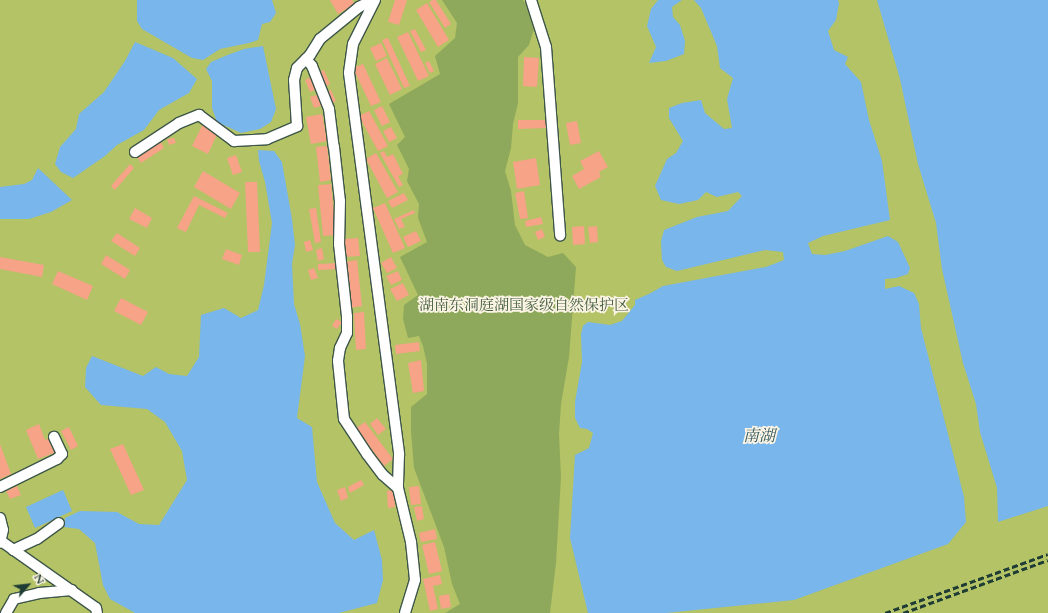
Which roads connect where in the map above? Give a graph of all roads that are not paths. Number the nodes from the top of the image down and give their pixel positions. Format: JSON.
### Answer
{"nodes":[{"id":1,"x":374,"y":0,"type":"edge"},
{"id":2,"x":531,"y":0,"type":"edge"},
{"id":3,"x":306,"y":59,"type":"junction"},
{"id":4,"x":135,"y":152,"type":"dead end"},
{"id":5,"x":560,"y":235,"type":"dead end"},
{"id":6,"x":54,"y":437,"type":"dead end"},
{"id":7,"x":0,"y":487,"type":"edge"},
{"id":8,"x":398,"y":488,"type":"junction"},
{"id":9,"x":0,"y":518,"type":"edge"},
{"id":10,"x":58,"y":523,"type":"dead end"},
{"id":11,"x":1,"y":542,"type":"edge"},
{"id":12,"x":13,"y":550,"type":"junction"},
{"id":13,"x":72,"y":590,"type":"junction"},
{"id":14,"x":6,"y":613,"type":"edge"},
{"id":15,"x":97,"y":613,"type":"edge"},
{"id":16,"x":405,"y":613,"type":"edge"}],
"edges":[{"from":1,"to":3,"type":"street"},
{"from":1,"to":8,"type":"street"},
{"from":2,"to":5,"type":"street"},
{"from":3,"to":4,"type":"street"},
{"from":3,"to":8,"type":"street"},
{"from":6,"to":7,"type":"street"},
{"from":8,"to":16,"type":"street"},
{"from":9,"to":11,"type":"street"},
{"from":10,"to":12,"type":"street"},
{"from":11,"to":12,"type":"street"},
{"from":12,"to":13,"type":"street"},
{"from":13,"to":14,"type":"street"},
{"from":13,"to":15,"type":"street"}]}
